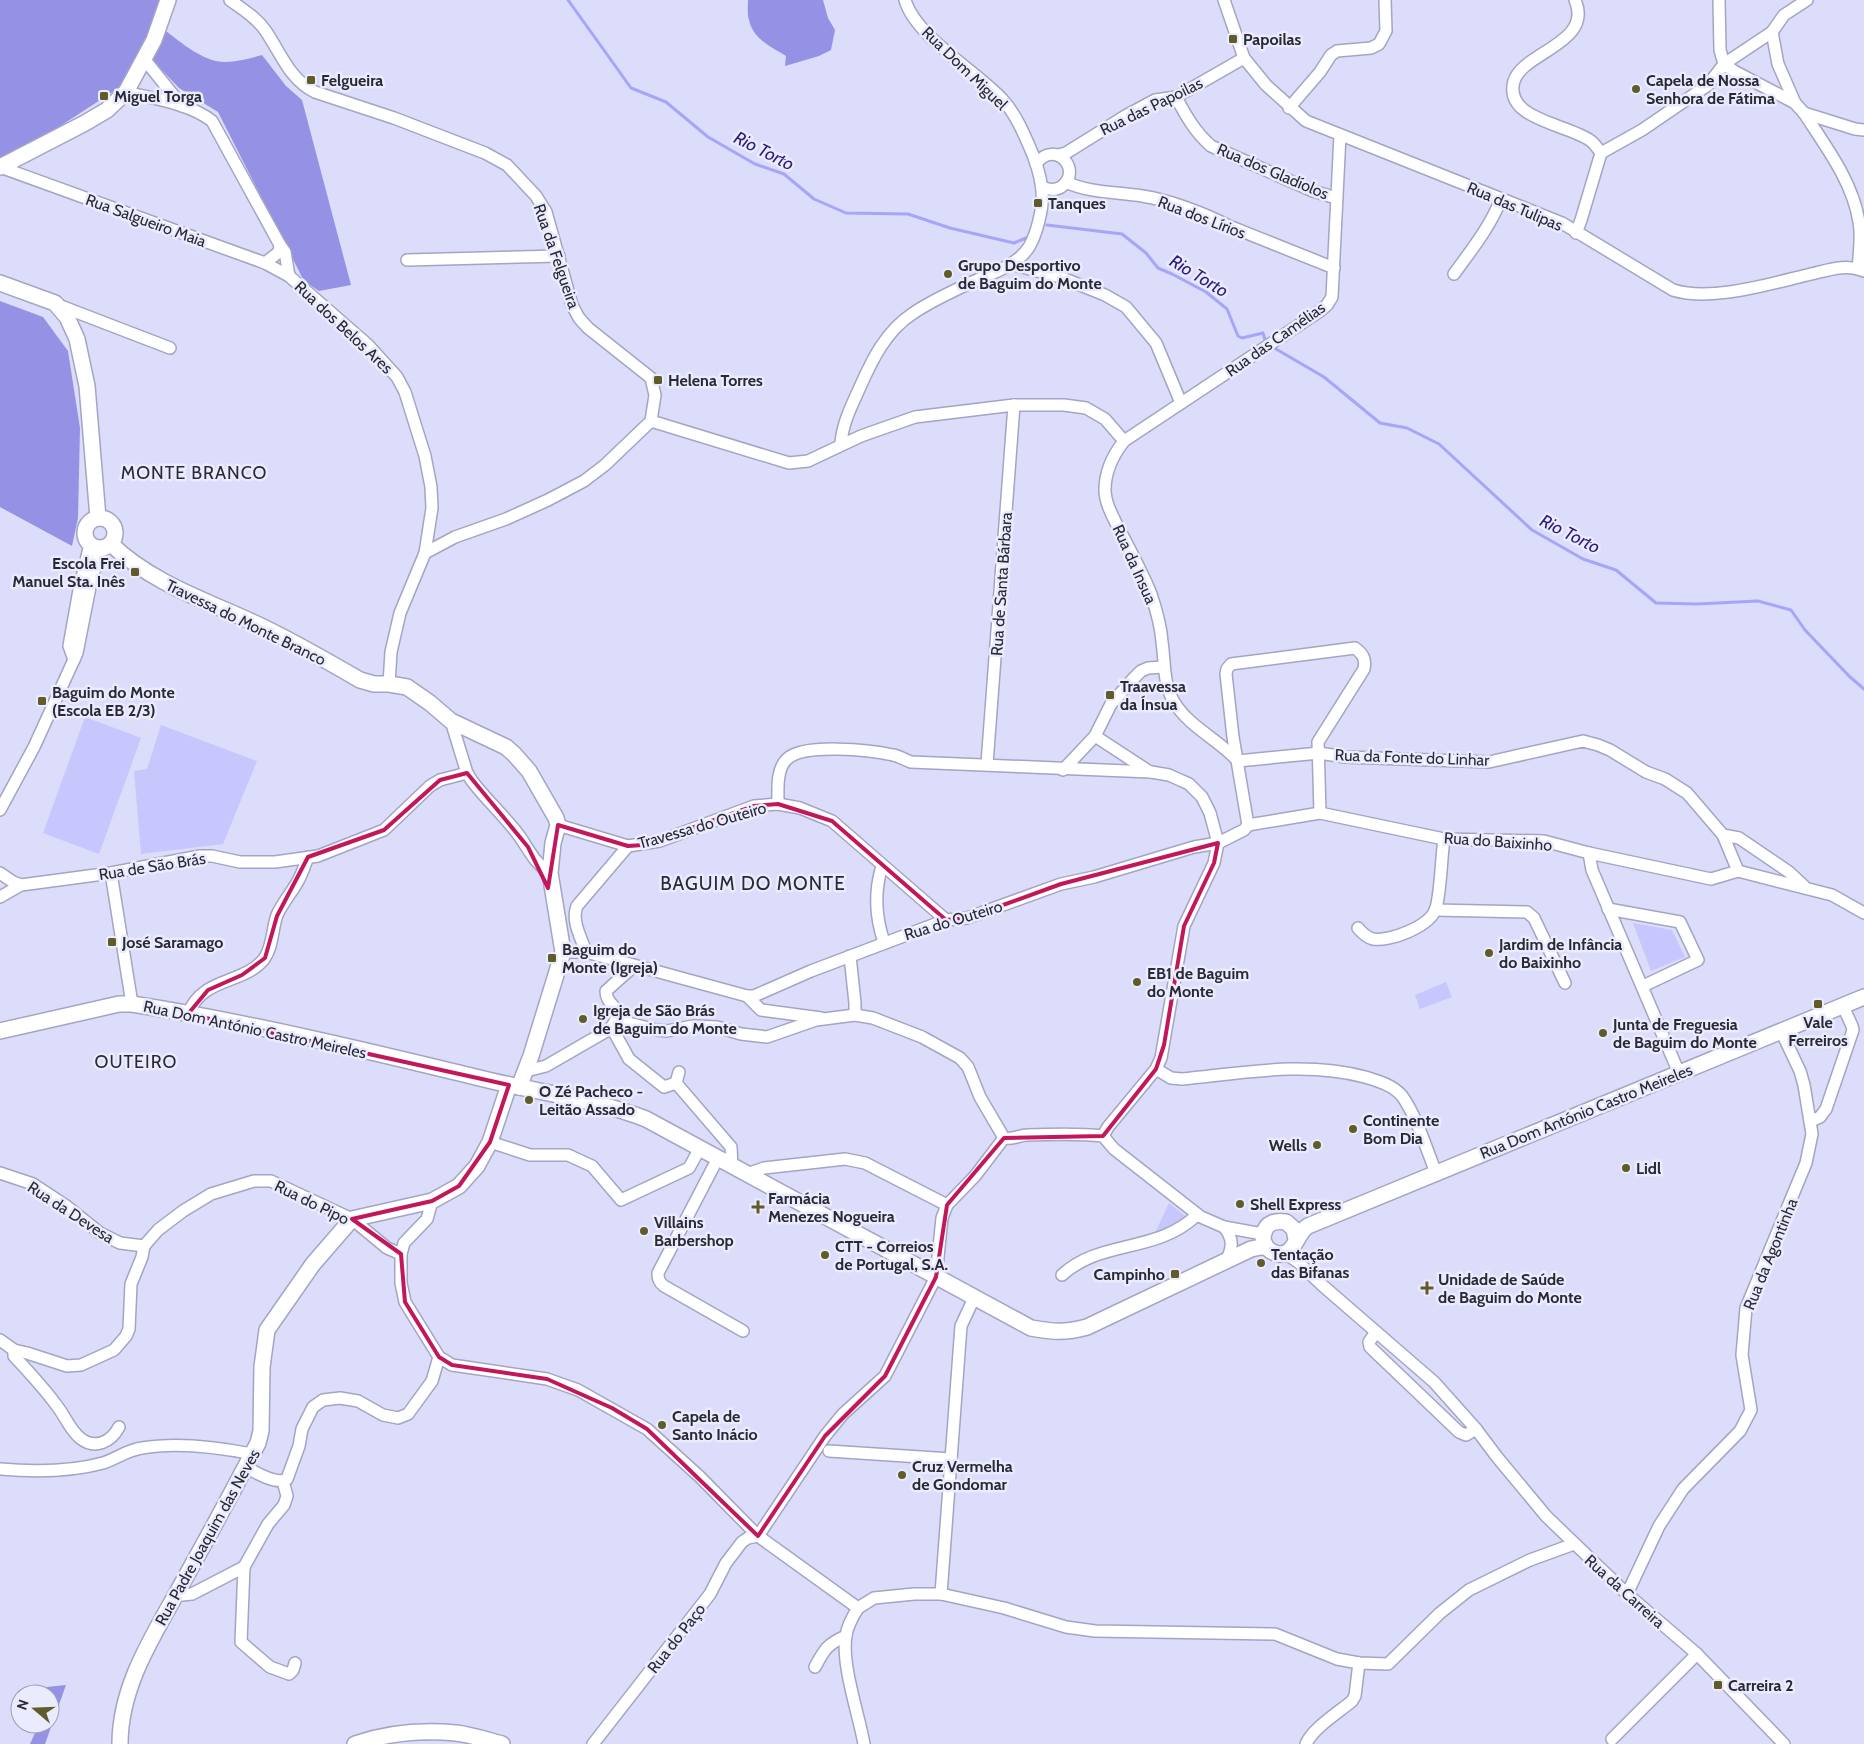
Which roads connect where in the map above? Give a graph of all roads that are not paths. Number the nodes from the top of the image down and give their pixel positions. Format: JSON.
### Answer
{"nodes":[{"id":1,"x":168,"y":0,"type":"edge"},
{"id":2,"x":230,"y":0,"type":"edge"},
{"id":3,"x":905,"y":0,"type":"edge"},
{"id":4,"x":1224,"y":0,"type":"edge"},
{"id":5,"x":1384,"y":0,"type":"edge"},
{"id":6,"x":1575,"y":0,"type":"edge"},
{"id":7,"x":1718,"y":0,"type":"edge"},
{"id":8,"x":1807,"y":0,"type":"edge"},
{"id":9,"x":1772,"y":32,"type":"junction"},
{"id":10,"x":1244,"y":58,"type":"junction"},
{"id":11,"x":145,"y":60,"type":"junction"},
{"id":12,"x":1724,"y":64,"type":"junction"},
{"id":13,"x":126,"y":92,"type":"junction"},
{"id":14,"x":1176,"y":96,"type":"junction"},
{"id":15,"x":1795,"y":103,"type":"junction"},
{"id":16,"x":182,"y":106,"type":"junction"},
{"id":17,"x":1289,"y":108,"type":"junction"},
{"id":18,"x":1804,"y":113,"type":"junction"},
{"id":19,"x":1864,"y":130,"type":"edge"},
{"id":20,"x":1340,"y":135,"type":"junction"},
{"id":21,"x":1601,"y":153,"type":"junction"},
{"id":22,"x":1058,"y":155,"type":"junction"},
{"id":23,"x":1036,"y":164,"type":"junction"},
{"id":24,"x":0,"y":167,"type":"edge"},
{"id":25,"x":1066,"y":182,"type":"junction"},
{"id":26,"x":1042,"y":187,"type":"junction"},
{"id":27,"x":1336,"y":198,"type":"junction"},
{"id":28,"x":1501,"y":199,"type":"junction"},
{"id":29,"x":1576,"y":233,"type":"junction"},
{"id":30,"x":280,"y":246,"type":"junction"},
{"id":31,"x":558,"y":256,"type":"junction"},
{"id":32,"x":407,"y":260,"type":"dead end"},
{"id":33,"x":265,"y":264,"type":"junction"},
{"id":34,"x":1011,"y":264,"type":"junction"},
{"id":35,"x":1334,"y":268,"type":"junction"},
{"id":36,"x":1861,"y":270,"type":"edge"},
{"id":37,"x":1454,"y":274,"type":"dead end"},
{"id":38,"x":290,"y":276,"type":"junction"},
{"id":39,"x":0,"y":283,"type":"edge"},
{"id":40,"x":54,"y":303,"type":"junction"},
{"id":41,"x":170,"y":348,"type":"dead end"},
{"id":42,"x":1181,"y":403,"type":"junction"},
{"id":43,"x":1014,"y":405,"type":"junction"},
{"id":44,"x":652,"y":421,"type":"junction"},
{"id":45,"x":1124,"y":441,"type":"junction"},
{"id":46,"x":841,"y":444,"type":"junction"},
{"id":47,"x":98,"y":518,"type":"junction"},
{"id":48,"x":101,"y":545,"type":"junction"},
{"id":49,"x":425,"y":553,"type":"junction"},
{"id":50,"x":1163,"y":667,"type":"junction"},
{"id":51,"x":389,"y":684,"type":"junction"},
{"id":52,"x":451,"y":721,"type":"junction"},
{"id":53,"x":1094,"y":736,"type":"junction"},
{"id":54,"x":1318,"y":753,"type":"junction"},
{"id":55,"x":1238,"y":761,"type":"junction"},
{"id":56,"x":987,"y":764,"type":"junction"},
{"id":57,"x":1063,"y":770,"type":"junction"},
{"id":58,"x":1151,"y":772,"type":"junction"},
{"id":59,"x":467,"y":773,"type":"junction"},
{"id":60,"x":778,"y":804,"type":"junction"},
{"id":61,"x":0,"y":810,"type":"edge"},
{"id":62,"x":1320,"y":813,"type":"junction"},
{"id":63,"x":558,"y":825,"type":"junction"},
{"id":64,"x":1248,"y":825,"type":"junction"},
{"id":65,"x":1723,"y":836,"type":"junction"},
{"id":66,"x":1444,"y":839,"type":"junction"},
{"id":67,"x":1218,"y":842,"type":"junction"},
{"id":68,"x":628,"y":846,"type":"junction"},
{"id":69,"x":1589,"y":853,"type":"junction"},
{"id":70,"x":308,"y":857,"type":"junction"},
{"id":71,"x":882,"y":866,"type":"junction"},
{"id":72,"x":1738,"y":871,"type":"junction"},
{"id":73,"x":0,"y":873,"type":"edge"},
{"id":74,"x":110,"y":873,"type":"junction"},
{"id":75,"x":550,"y":873,"type":"junction"},
{"id":76,"x":21,"y":885,"type":"junction"},
{"id":77,"x":1805,"y":888,"type":"junction"},
{"id":78,"x":0,"y":897,"type":"edge"},
{"id":79,"x":1608,"y":909,"type":"junction"},
{"id":80,"x":1435,"y":910,"type":"junction"},
{"id":81,"x":1864,"y":913,"type":"edge"},
{"id":82,"x":946,"y":920,"type":"junction"},
{"id":83,"x":1358,"y":928,"type":"dead end"},
{"id":84,"x":884,"y":942,"type":"junction"},
{"id":85,"x":563,"y":952,"type":"junction"},
{"id":86,"x":586,"y":952,"type":"junction"},
{"id":87,"x":850,"y":956,"type":"junction"},
{"id":88,"x":634,"y":966,"type":"junction"},
{"id":89,"x":1565,"y":983,"type":"dead end"},
{"id":90,"x":1643,"y":986,"type":"junction"},
{"id":91,"x":747,"y":996,"type":"junction"},
{"id":92,"x":1864,"y":997,"type":"edge"},
{"id":93,"x":132,"y":1004,"type":"junction"},
{"id":94,"x":1843,"y":1006,"type":"junction"},
{"id":95,"x":188,"y":1014,"type":"junction"},
{"id":96,"x":855,"y":1015,"type":"junction"},
{"id":97,"x":824,"y":1019,"type":"junction"},
{"id":98,"x":613,"y":1025,"type":"junction"},
{"id":99,"x":0,"y":1031,"type":"edge"},
{"id":100,"x":1781,"y":1031,"type":"junction"},
{"id":101,"x":1156,"y":1069,"type":"junction"},
{"id":102,"x":526,"y":1071,"type":"junction"},
{"id":103,"x":1679,"y":1072,"type":"junction"},
{"id":104,"x":514,"y":1086,"type":"junction"},
{"id":105,"x":1811,"y":1121,"type":"junction"},
{"id":106,"x":1103,"y":1136,"type":"junction"},
{"id":107,"x":1004,"y":1138,"type":"junction"},
{"id":108,"x":490,"y":1142,"type":"junction"},
{"id":109,"x":700,"y":1148,"type":"junction"},
{"id":110,"x":718,"y":1158,"type":"junction"},
{"id":111,"x":732,"y":1166,"type":"junction"},
{"id":112,"x":0,"y":1173,"type":"edge"},
{"id":113,"x":1436,"y":1173,"type":"junction"},
{"id":114,"x":747,"y":1174,"type":"junction"},
{"id":115,"x":432,"y":1200,"type":"junction"},
{"id":116,"x":947,"y":1205,"type":"junction"},
{"id":117,"x":1197,"y":1215,"type":"junction"},
{"id":118,"x":352,"y":1219,"type":"junction"},
{"id":119,"x":1291,"y":1225,"type":"junction"},
{"id":120,"x":1308,"y":1226,"type":"junction"},
{"id":121,"x":1224,"y":1227,"type":"junction"},
{"id":122,"x":1264,"y":1239,"type":"junction"},
{"id":123,"x":1295,"y":1243,"type":"junction"},
{"id":124,"x":144,"y":1246,"type":"junction"},
{"id":125,"x":401,"y":1254,"type":"junction"},
{"id":126,"x":1280,"y":1254,"type":"junction"},
{"id":127,"x":1225,"y":1262,"type":"junction"},
{"id":128,"x":1298,"y":1262,"type":"junction"},
{"id":129,"x":1062,"y":1275,"type":"dead end"},
{"id":130,"x":936,"y":1277,"type":"junction"},
{"id":131,"x":974,"y":1298,"type":"junction"},
{"id":132,"x":743,"y":1331,"type":"dead end"},
{"id":133,"x":1376,"y":1332,"type":"junction"},
{"id":134,"x":0,"y":1340,"type":"edge"},
{"id":135,"x":14,"y":1350,"type":"junction"},
{"id":136,"x":439,"y":1357,"type":"junction"},
{"id":137,"x":1434,"y":1382,"type":"junction"},
{"id":138,"x":1421,"y":1396,"type":"junction"},
{"id":139,"x":119,"y":1427,"type":"dead end"},
{"id":140,"x":1476,"y":1429,"type":"junction"},
{"id":141,"x":829,"y":1451,"type":"dead end"},
{"id":142,"x":951,"y":1459,"type":"junction"},
{"id":143,"x":249,"y":1461,"type":"junction"},
{"id":144,"x":0,"y":1469,"type":"edge"},
{"id":145,"x":283,"y":1481,"type":"junction"},
{"id":146,"x":758,"y":1536,"type":"junction"},
{"id":147,"x":1574,"y":1544,"type":"junction"},
{"id":148,"x":244,"y":1567,"type":"junction"},
{"id":149,"x":177,"y":1594,"type":"junction"},
{"id":150,"x":941,"y":1594,"type":"junction"},
{"id":151,"x":1627,"y":1594,"type":"junction"},
{"id":152,"x":858,"y":1608,"type":"junction"},
{"id":153,"x":846,"y":1636,"type":"junction"},
{"id":154,"x":1697,"y":1654,"type":"junction"},
{"id":155,"x":295,"y":1663,"type":"dead end"},
{"id":156,"x":1359,"y":1663,"type":"junction"},
{"id":157,"x":815,"y":1667,"type":"dead end"},
{"id":158,"x":1612,"y":1739,"type":"dead end"},
{"id":159,"x":120,"y":1744,"type":"edge"},
{"id":160,"x":355,"y":1744,"type":"edge"},
{"id":161,"x":502,"y":1744,"type":"edge"},
{"id":162,"x":593,"y":1744,"type":"edge"},
{"id":163,"x":864,"y":1744,"type":"edge"},
{"id":164,"x":1306,"y":1744,"type":"edge"},
{"id":165,"x":1784,"y":1744,"type":"edge"}],
"edges":[{"from":1,"to":11,"type":"main road"},
{"from":2,"to":31,"type":"street","name":"Rua da Felgueira"},
{"from":3,"to":23,"type":"street","name":"Rua Dom Miguel"},
{"from":4,"to":10,"type":"street","name":"Rua das Tulipas"},
{"from":5,"to":17,"type":"street"},
{"from":6,"to":21,"type":"street"},
{"from":7,"to":12,"type":"street"},
{"from":8,"to":9,"type":"street"},
{"from":9,"to":12,"type":"street"},
{"from":9,"to":15,"type":"street"},
{"from":10,"to":14,"type":"street","name":"Rua das Papoilas"},
{"from":10,"to":17,"type":"street","name":"Rua das Tulipas"},
{"from":11,"to":13,"type":"main road"},
{"from":11,"to":16,"type":"street"},
{"from":12,"to":15,"type":"street"},
{"from":12,"to":21,"type":"street"},
{"from":13,"to":16,"type":"street"},
{"from":13,"to":24,"type":"main road"},
{"from":14,"to":22,"type":"street","name":"Rua das Papoilas"},
{"from":14,"to":27,"type":"street","name":"Rua dos Gladíolos"},
{"from":15,"to":18,"type":"street"},
{"from":16,"to":30,"type":"street"},
{"from":17,"to":20,"type":"street","name":"Rua das Tulipas"},
{"from":18,"to":19,"type":"street"},
{"from":18,"to":36,"type":"street"},
{"from":20,"to":27,"type":"street","name":"Rua das Camélias"},
{"from":20,"to":28,"type":"street","name":"Rua das Tulipas"},
{"from":21,"to":29,"type":"street"},
{"from":22,"to":23,"type":"street"},
{"from":22,"to":25,"type":"street"},
{"from":23,"to":26,"type":"street"},
{"from":24,"to":33,"type":"street","name":"Rua Salgueiro Maia"},
{"from":25,"to":26,"type":"street"},
{"from":25,"to":35,"type":"street","name":"Rua dos Lírios"},
{"from":26,"to":34,"type":"street"},
{"from":27,"to":35,"type":"street","name":"Rua das Camélias"},
{"from":28,"to":29,"type":"street","name":"Rua das Tulipas"},
{"from":28,"to":37,"type":"street"},
{"from":29,"to":36,"type":"street","name":"Rua das Tulipas"},
{"from":30,"to":33,"type":"street"},
{"from":30,"to":38,"type":"street"},
{"from":31,"to":32,"type":"street"},
{"from":31,"to":44,"type":"street","name":"Rua da Felgueira"},
{"from":33,"to":38,"type":"street","name":"Rua Salgueiro Maia"},
{"from":34,"to":42,"type":"street"},
{"from":34,"to":46,"type":"street"},
{"from":35,"to":42,"type":"street","name":"Rua das Camélias"},
{"from":38,"to":49,"type":"street","name":"Rua dos Belos Ares"},
{"from":39,"to":40,"type":"main road"},
{"from":40,"to":41,"type":"street"},
{"from":40,"to":47,"type":"main road"},
{"from":42,"to":45,"type":"street","name":"Rua da Insua"},
{"from":43,"to":45,"type":"street"},
{"from":43,"to":46,"type":"street"},
{"from":43,"to":56,"type":"street","name":"Rua de Santa Bárbara"},
{"from":44,"to":46,"type":"street"},
{"from":44,"to":49,"type":"street"},
{"from":45,"to":50,"type":"street","name":"Rua da Insua"},
{"from":47,"to":48,"type":"main road"},
{"from":47,"to":48,"type":"main road"},
{"from":48,"to":51,"type":"main road","name":"Travessa do Monte Branco"},
{"from":48,"to":61,"type":"street"},
{"from":49,"to":51,"type":"street"},
{"from":50,"to":53,"type":"street"},
{"from":50,"to":55,"type":"street","name":"Rua da Insua"},
{"from":51,"to":52,"type":"main road"},
{"from":52,"to":59,"type":"street"},
{"from":52,"to":63,"type":"main road"},
{"from":53,"to":57,"type":"street"},
{"from":53,"to":58,"type":"street"},
{"from":54,"to":55,"type":"street","name":"Rua da Fonte do Linhar"},
{"from":54,"to":55,"type":"street"},
{"from":54,"to":62,"type":"street"},
{"from":54,"to":65,"type":"street","name":"Rua da Fonte do Linhar"},
{"from":55,"to":64,"type":"street"},
{"from":56,"to":57,"type":"street"},
{"from":56,"to":60,"type":"street"},
{"from":57,"to":58,"type":"street"},
{"from":58,"to":67,"type":"street"},
{"from":59,"to":70,"type":"street","name":"Rua de São Brás"},
{"from":59,"to":75,"type":"street"},
{"from":60,"to":68,"type":"street","name":"Travessa do Outeiro"},
{"from":60,"to":71,"type":"street","name":"Travessa do Outeiro"},
{"from":62,"to":64,"type":"street","name":"Rua do Baixinho"},
{"from":62,"to":66,"type":"street","name":"Rua do Baixinho"},
{"from":63,"to":68,"type":"street"},
{"from":63,"to":75,"type":"main road"},
{"from":64,"to":67,"type":"street","name":"Rua do Baixinho"},
{"from":65,"to":72,"type":"street","name":"Rua da Fonte do Linhar"},
{"from":65,"to":77,"type":"street"},
{"from":66,"to":69,"type":"street","name":"Rua do Baixinho"},
{"from":66,"to":80,"type":"street"},
{"from":67,"to":82,"type":"street","name":"Rua do Outeiro"},
{"from":67,"to":101,"type":"street"},
{"from":68,"to":86,"type":"street"},
{"from":69,"to":72,"type":"street","name":"Rua do Baixinho"},
{"from":69,"to":79,"type":"street"},
{"from":70,"to":74,"type":"street","name":"Rua de São Brás"},
{"from":70,"to":95,"type":"street"},
{"from":71,"to":82,"type":"street","name":"Travessa do Outeiro"},
{"from":71,"to":84,"type":"street"},
{"from":72,"to":77,"type":"street"},
{"from":73,"to":76,"type":"street"},
{"from":74,"to":76,"type":"street","name":"Rua de São Brás"},
{"from":74,"to":93,"type":"street"},
{"from":75,"to":85,"type":"main road"},
{"from":76,"to":78,"type":"street","name":"Rua de São Brás"},
{"from":77,"to":81,"type":"street"},
{"from":79,"to":90,"type":"street"},
{"from":79,"to":90,"type":"street"},
{"from":80,"to":83,"type":"street"},
{"from":80,"to":89,"type":"street"},
{"from":82,"to":84,"type":"street","name":"Rua do Outeiro"},
{"from":84,"to":87,"type":"street","name":"Rua do Outeiro"},
{"from":85,"to":86,"type":"street"},
{"from":85,"to":102,"type":"main road"},
{"from":86,"to":88,"type":"street"},
{"from":87,"to":91,"type":"street","name":"Rua do Outeiro"},
{"from":87,"to":96,"type":"street"},
{"from":88,"to":91,"type":"street"},
{"from":88,"to":98,"type":"street"},
{"from":90,"to":103,"type":"street"},
{"from":91,"to":97,"type":"street"},
{"from":92,"to":94,"type":"main road","name":"Rua Dom António Castro Meireles"},
{"from":93,"to":95,"type":"main road","name":"Rua Dom António Castro Meireles"},
{"from":93,"to":99,"type":"main road","name":"Rua Dom António Castro Meireles"},
{"from":94,"to":100,"type":"main road","name":"Rua Dom António Castro Meireles"},
{"from":94,"to":105,"type":"street"},
{"from":95,"to":104,"type":"main road","name":"Rua Dom António Castro Meireles"},
{"from":96,"to":97,"type":"street"},
{"from":96,"to":107,"type":"street"},
{"from":97,"to":98,"type":"street"},
{"from":98,"to":102,"type":"street"},
{"from":98,"to":111,"type":"street"},
{"from":100,"to":103,"type":"main road","name":"Rua Dom António Castro Meireles"},
{"from":100,"to":105,"type":"street","name":"Rua da Agontinha"},
{"from":101,"to":106,"type":"street"},
{"from":101,"to":113,"type":"street"},
{"from":102,"to":104,"type":"main road"},
{"from":103,"to":113,"type":"main road","name":"Rua Dom António Castro Meireles"},
{"from":104,"to":108,"type":"main road"},
{"from":104,"to":109,"type":"main road","name":"Rua Dom António Castro Meireles"},
{"from":105,"to":151,"type":"street","name":"Rua da Agontinha"},
{"from":106,"to":107,"type":"street"},
{"from":106,"to":117,"type":"street"},
{"from":107,"to":116,"type":"street"},
{"from":108,"to":109,"type":"street"},
{"from":108,"to":115,"type":"main road"},
{"from":109,"to":110,"type":"main road","name":"Rua Dom António Castro Meireles"},
{"from":110,"to":111,"type":"main road","name":"Rua Dom António Castro Meireles"},
{"from":110,"to":132,"type":"street"},
{"from":111,"to":114,"type":"main road","name":"Rua Dom António Castro Meireles"},
{"from":112,"to":124,"type":"street","name":"Rua da Devesa"},
{"from":113,"to":120,"type":"main road","name":"Rua Dom António Castro Meireles"},
{"from":114,"to":116,"type":"street"},
{"from":114,"to":130,"type":"main road","name":"Rua Dom António Castro Meireles"},
{"from":115,"to":118,"type":"main road"},
{"from":115,"to":125,"type":"street"},
{"from":116,"to":130,"type":"street"},
{"from":117,"to":121,"type":"street"},
{"from":117,"to":129,"type":"street"},
{"from":118,"to":124,"type":"street","name":"Rua do Pipo"},
{"from":118,"to":125,"type":"street","name":"Rua do Pipo"},
{"from":118,"to":143,"type":"main road","name":"Rua Padre Joaquim das Neves"},
{"from":119,"to":120,"type":"main road","name":"Rua Dom António Castro Meireles"},
{"from":119,"to":122,"type":"main road"},
{"from":119,"to":123,"type":"main road"},
{"from":120,"to":123,"type":"main road","name":"Rua Dom António Castro Meireles"},
{"from":121,"to":122,"type":"street"},
{"from":121,"to":127,"type":"street"},
{"from":122,"to":126,"type":"main road"},
{"from":122,"to":127,"type":"main road"},
{"from":123,"to":126,"type":"main road"},
{"from":123,"to":128,"type":"street"},
{"from":124,"to":135,"type":"street"},
{"from":125,"to":136,"type":"street"},
{"from":126,"to":128,"type":"street","name":"Rua da Carreira"},
{"from":127,"to":131,"type":"main road"},
{"from":128,"to":133,"type":"street","name":"Rua da Carreira"},
{"from":130,"to":131,"type":"main road","name":"Rua Dom António Castro Meireles"},
{"from":130,"to":146,"type":"street"},
{"from":131,"to":142,"type":"street"},
{"from":133,"to":137,"type":"street","name":"Rua da Carreira"},
{"from":133,"to":138,"type":"street"},
{"from":134,"to":135,"type":"street"},
{"from":135,"to":139,"type":"street"},
{"from":136,"to":145,"type":"street"},
{"from":136,"to":146,"type":"street"},
{"from":137,"to":138,"type":"street"},
{"from":137,"to":140,"type":"street","name":"Rua da Carreira"},
{"from":138,"to":140,"type":"street"},
{"from":140,"to":147,"type":"street","name":"Rua da Carreira"},
{"from":141,"to":142,"type":"street"},
{"from":142,"to":150,"type":"street"},
{"from":143,"to":144,"type":"street"},
{"from":143,"to":145,"type":"street"},
{"from":143,"to":149,"type":"main road","name":"Rua Padre Joaquim das Neves"},
{"from":145,"to":148,"type":"street"},
{"from":146,"to":152,"type":"street"},
{"from":146,"to":162,"type":"street","name":"Rua do Paço"},
{"from":147,"to":151,"type":"street","name":"Rua da Carreira"},
{"from":147,"to":156,"type":"street"},
{"from":148,"to":149,"type":"street"},
{"from":148,"to":155,"type":"street"},
{"from":149,"to":159,"type":"main road","name":"Rua Padre Joaquim das Neves"},
{"from":150,"to":152,"type":"street"},
{"from":150,"to":156,"type":"street"},
{"from":151,"to":154,"type":"street","name":"Rua da Carreira"},
{"from":152,"to":153,"type":"street"},
{"from":153,"to":157,"type":"street"},
{"from":153,"to":163,"type":"street"},
{"from":154,"to":158,"type":"street"},
{"from":154,"to":165,"type":"street","name":"Rua da Carreira"},
{"from":156,"to":164,"type":"street"},
{"from":160,"to":161,"type":"main road"}]}
